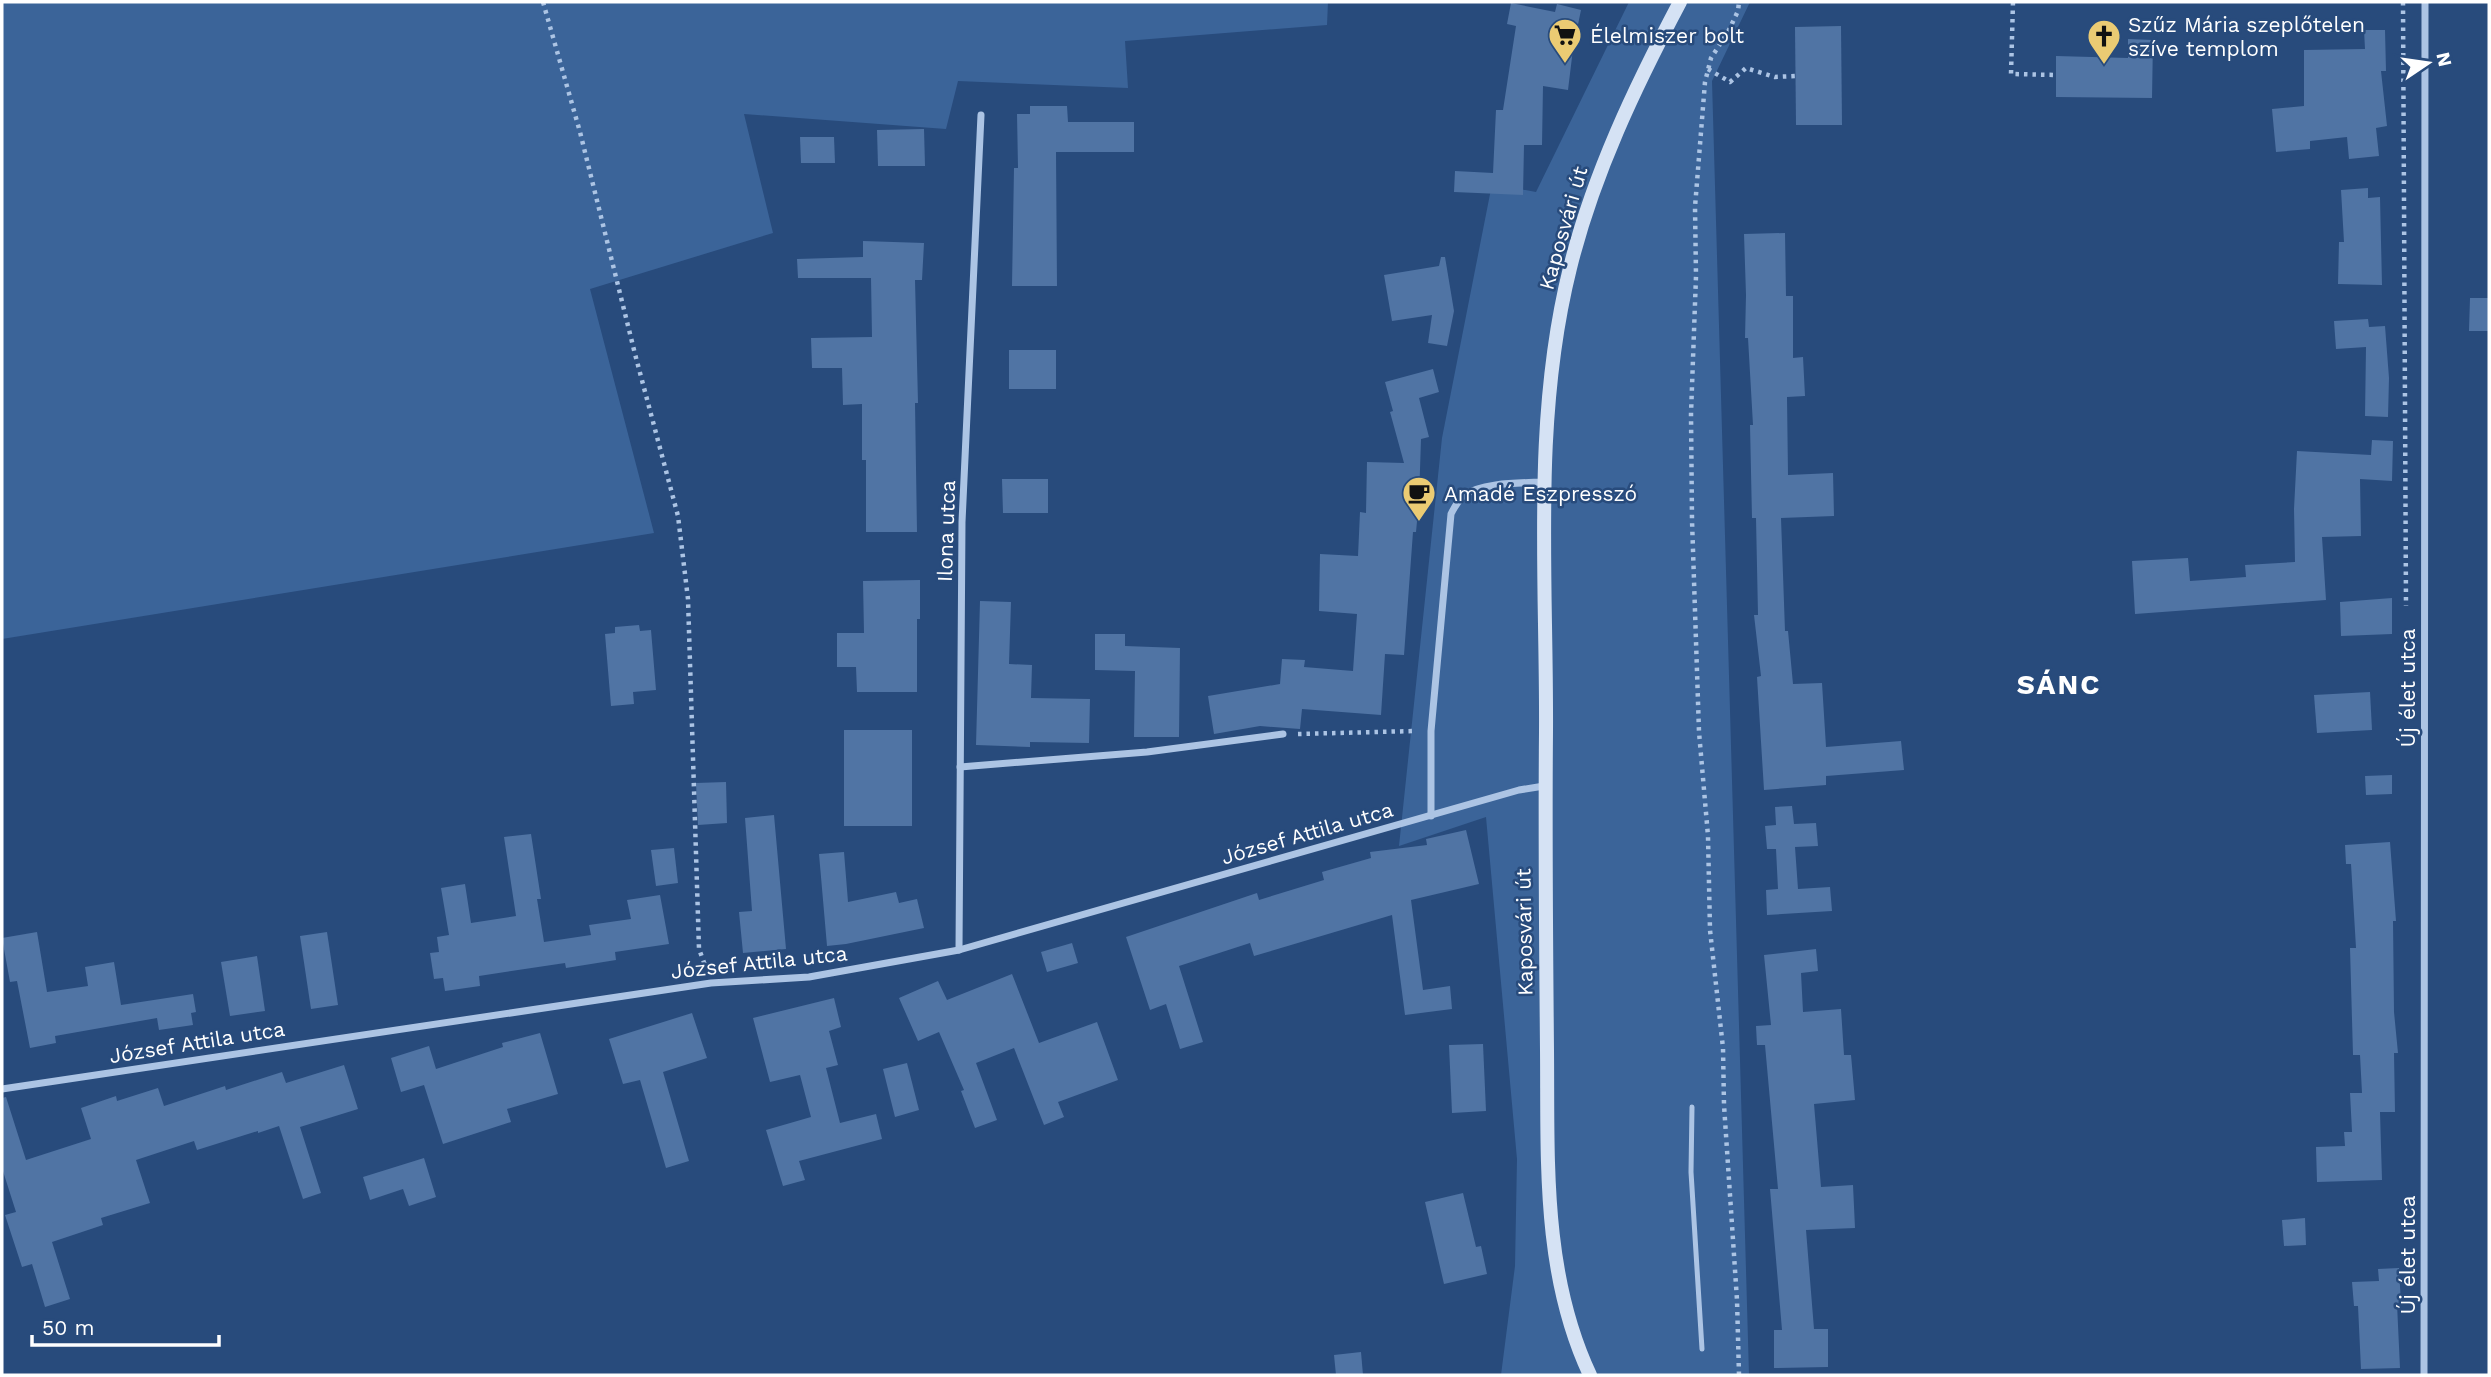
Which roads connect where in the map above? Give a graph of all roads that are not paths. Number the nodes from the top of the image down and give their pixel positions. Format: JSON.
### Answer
{"nodes":[{"id":1,"x":1680,"y":2,"type":"edge"},
{"id":2,"x":2424,"y":2,"type":"edge"},
{"id":3,"x":981,"y":115,"type":"dead end"},
{"id":4,"x":1544,"y":482,"type":"junction"},
{"id":5,"x":1283,"y":734,"type":"road end"},
{"id":6,"x":960,"y":767,"type":"junction"},
{"id":7,"x":1544,"y":786,"type":"junction"},
{"id":8,"x":1431,"y":816,"type":"junction"},
{"id":9,"x":959,"y":950,"type":"junction"},
{"id":10,"x":2,"y":1090,"type":"edge"},
{"id":11,"x":1692,"y":1107,"type":"dead end"},
{"id":12,"x":1702,"y":1349,"type":"dead end"},
{"id":13,"x":1590,"y":1375,"type":"edge"},
{"id":14,"x":2424,"y":1375,"type":"edge"}],
"edges":[{"from":1,"to":4,"type":"main road","name":"Kaposvári út"},
{"from":2,"to":14,"type":"street","name":"Új élet utca"},
{"from":3,"to":6,"type":"street","name":"Ilona utca"},
{"from":4,"to":7,"type":"main road","name":"Kaposvári út"},
{"from":4,"to":8,"type":"street"},
{"from":5,"to":6,"type":"street"},
{"from":6,"to":9,"type":"street","name":"Ilona utca"},
{"from":7,"to":8,"type":"street","name":"József Attila utca"},
{"from":7,"to":13,"type":"main road","name":"Kaposvári út"},
{"from":8,"to":9,"type":"street","name":"József Attila utca"},
{"from":9,"to":10,"type":"street","name":"József Attila utca"},
{"from":11,"to":12,"type":"lane"}]}
